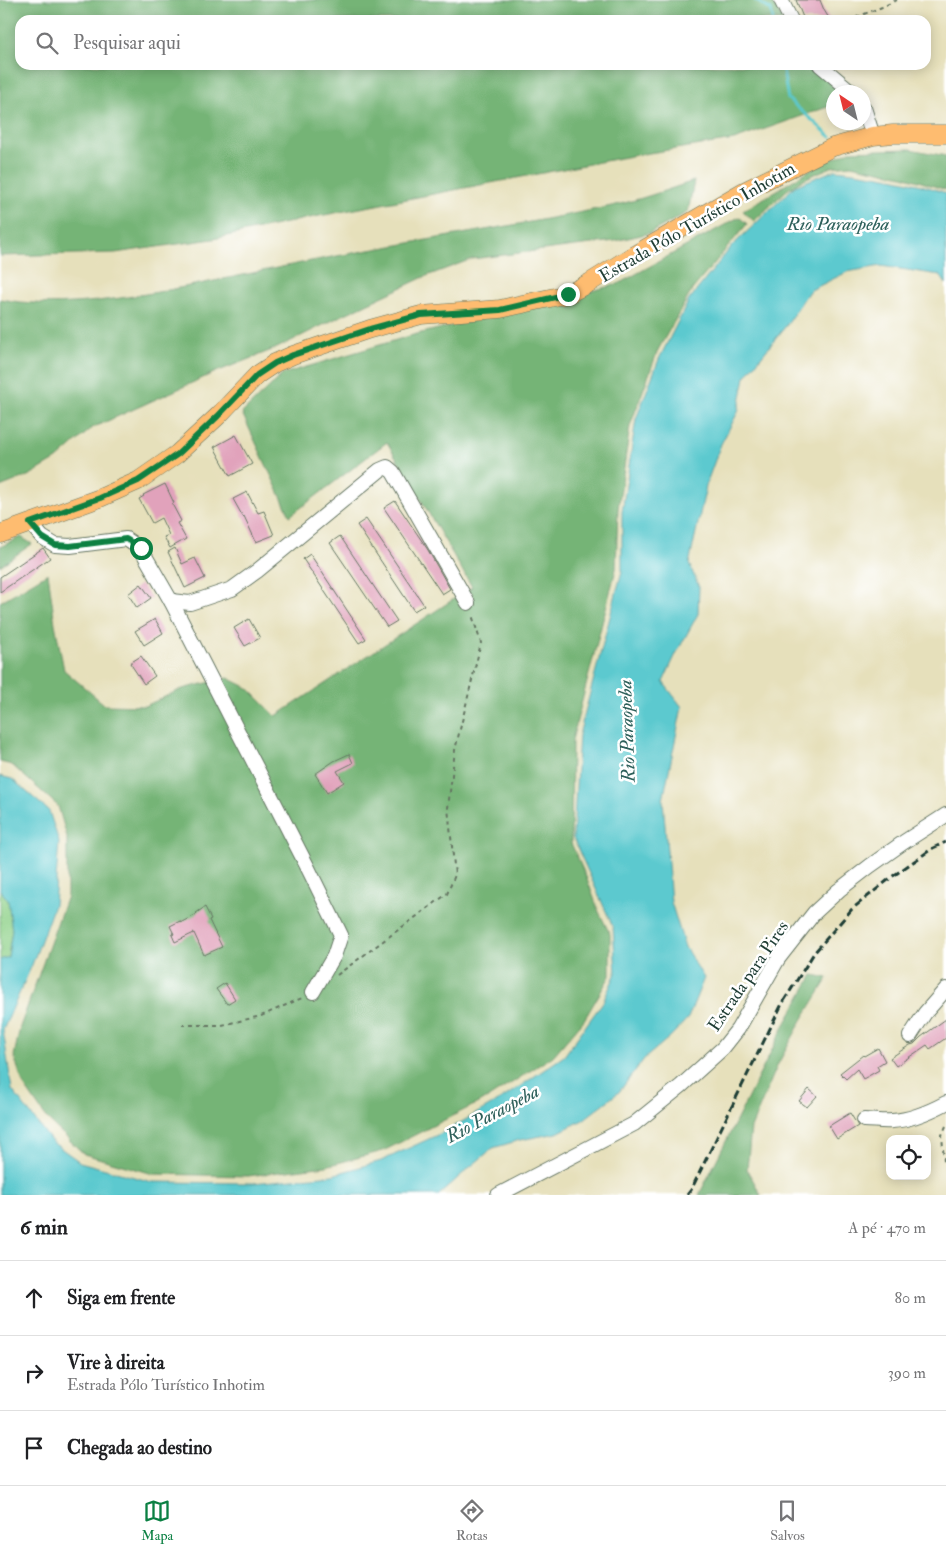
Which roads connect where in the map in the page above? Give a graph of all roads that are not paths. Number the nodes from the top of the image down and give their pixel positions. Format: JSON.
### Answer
{"nodes":[{"id":1,"x":781,"y":0,"type":"edge"},
{"id":2,"x":788,"y":15,"type":"edge"},
{"id":3,"x":826,"y":70,"type":"edge"},
{"id":4,"x":844,"y":85,"type":"edge"},
{"id":5,"x":871,"y":130,"type":"edge"},
{"id":6,"x":946,"y":134,"type":"edge"},
{"id":7,"x":873,"y":136,"type":"junction"},
{"id":8,"x":30,"y":523,"type":"junction"},
{"id":9,"x":0,"y":534,"type":"edge"},
{"id":10,"x":171,"y":601,"type":"junction"},
{"id":11,"x":468,"y":603,"type":"road end"},
{"id":12,"x":946,"y":815,"type":"edge"},
{"id":13,"x":946,"y":990,"type":"edge"},
{"id":14,"x":314,"y":992,"type":"road end"},
{"id":15,"x":910,"y":1036,"type":"dead end"},
{"id":16,"x":946,"y":1103,"type":"edge"},
{"id":17,"x":864,"y":1120,"type":"dead end"},
{"id":18,"x":498,"y":1195,"type":"edge"}],
"edges":[{"from":1,"to":2,"type":"street"},
{"from":3,"to":4,"type":"street"},
{"from":5,"to":7,"type":"street"},
{"from":6,"to":7,"type":"main road","name":"Estrada Pólo Turístico Inhotim"},
{"from":7,"to":8,"type":"main road","name":"Estrada Pólo Turístico Inhotim"},
{"from":8,"to":9,"type":"main road","name":"Estrada Pólo Turístico Inhotim"},
{"from":8,"to":10,"type":"street"},
{"from":10,"to":11,"type":"street"},
{"from":10,"to":14,"type":"street"},
{"from":12,"to":18,"type":"street","name":"Estrada para Pires"},
{"from":13,"to":15,"type":"street"},
{"from":16,"to":17,"type":"street"}]}
